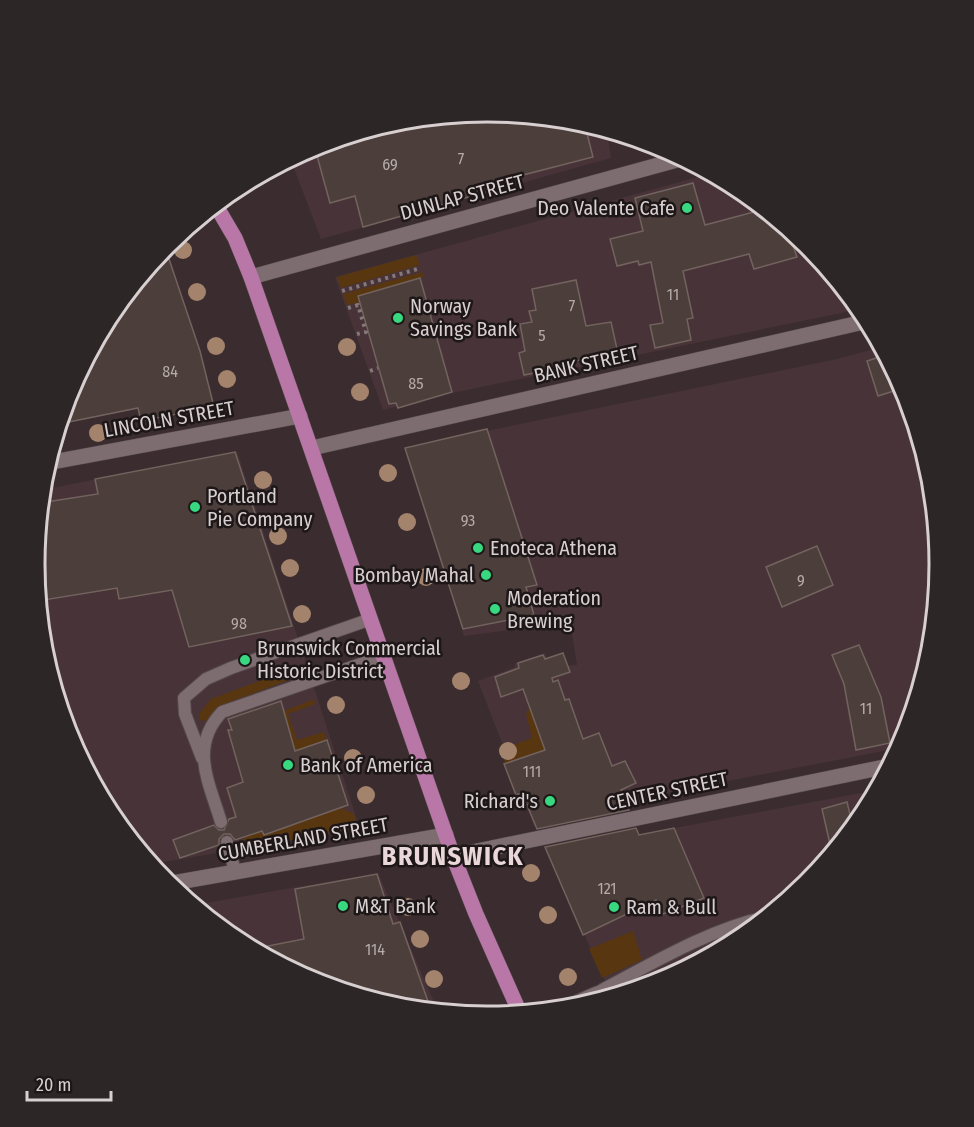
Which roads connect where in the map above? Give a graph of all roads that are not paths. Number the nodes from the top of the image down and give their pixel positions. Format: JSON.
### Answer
{"nodes":[{"id":1,"x":671,"y":162,"type":"edge"},
{"id":2,"x":219,"y":212,"type":"edge"},
{"id":3,"x":251,"y":277,"type":"junction"},
{"id":4,"x":858,"y":323,"type":"edge"},
{"id":5,"x":300,"y":416,"type":"junction"},
{"id":6,"x":312,"y":448,"type":"junction"},
{"id":7,"x":57,"y":462,"type":"edge"},
{"id":8,"x":371,"y":619,"type":"junction"},
{"id":9,"x":384,"y":656,"type":"junction"},
{"id":10,"x":202,"y":759,"type":"junction"},
{"id":11,"x":878,"y":768,"type":"edge"},
{"id":12,"x":221,"y":822,"type":"dead end"},
{"id":13,"x":446,"y":835,"type":"junction"},
{"id":14,"x":227,"y":842,"type":"dead end"},
{"id":15,"x":453,"y":856,"type":"junction"},
{"id":16,"x":235,"y":871,"type":"junction"},
{"id":17,"x":180,"y":882,"type":"edge"},
{"id":18,"x":746,"y":922,"type":"edge"},
{"id":19,"x":605,"y":989,"type":"edge"},
{"id":20,"x":516,"y":1005,"type":"edge"}],
"edges":[{"from":1,"to":3,"type":"street","name":"DUNLAP STREET"},
{"from":2,"to":3,"type":"main road"},
{"from":3,"to":5,"type":"main road"},
{"from":4,"to":6,"type":"street","name":"BANK STREET"},
{"from":5,"to":6,"type":"main road"},
{"from":5,"to":7,"type":"street","name":"LINCOLN STREET"},
{"from":6,"to":8,"type":"main road"},
{"from":8,"to":9,"type":"main road"},
{"from":8,"to":10,"type":"lane"},
{"from":9,"to":10,"type":"lane"},
{"from":9,"to":13,"type":"main road"},
{"from":10,"to":12,"type":"lane"},
{"from":11,"to":15,"type":"street","name":"CENTER STREET"},
{"from":13,"to":15,"type":"main road"},
{"from":13,"to":16,"type":"street","name":"CUMBERLAND STREET"},
{"from":14,"to":16,"type":"lane"},
{"from":15,"to":20,"type":"main road"},
{"from":16,"to":17,"type":"street","name":"CUMBERLAND STREET"},
{"from":18,"to":19,"type":"lane"}]}
